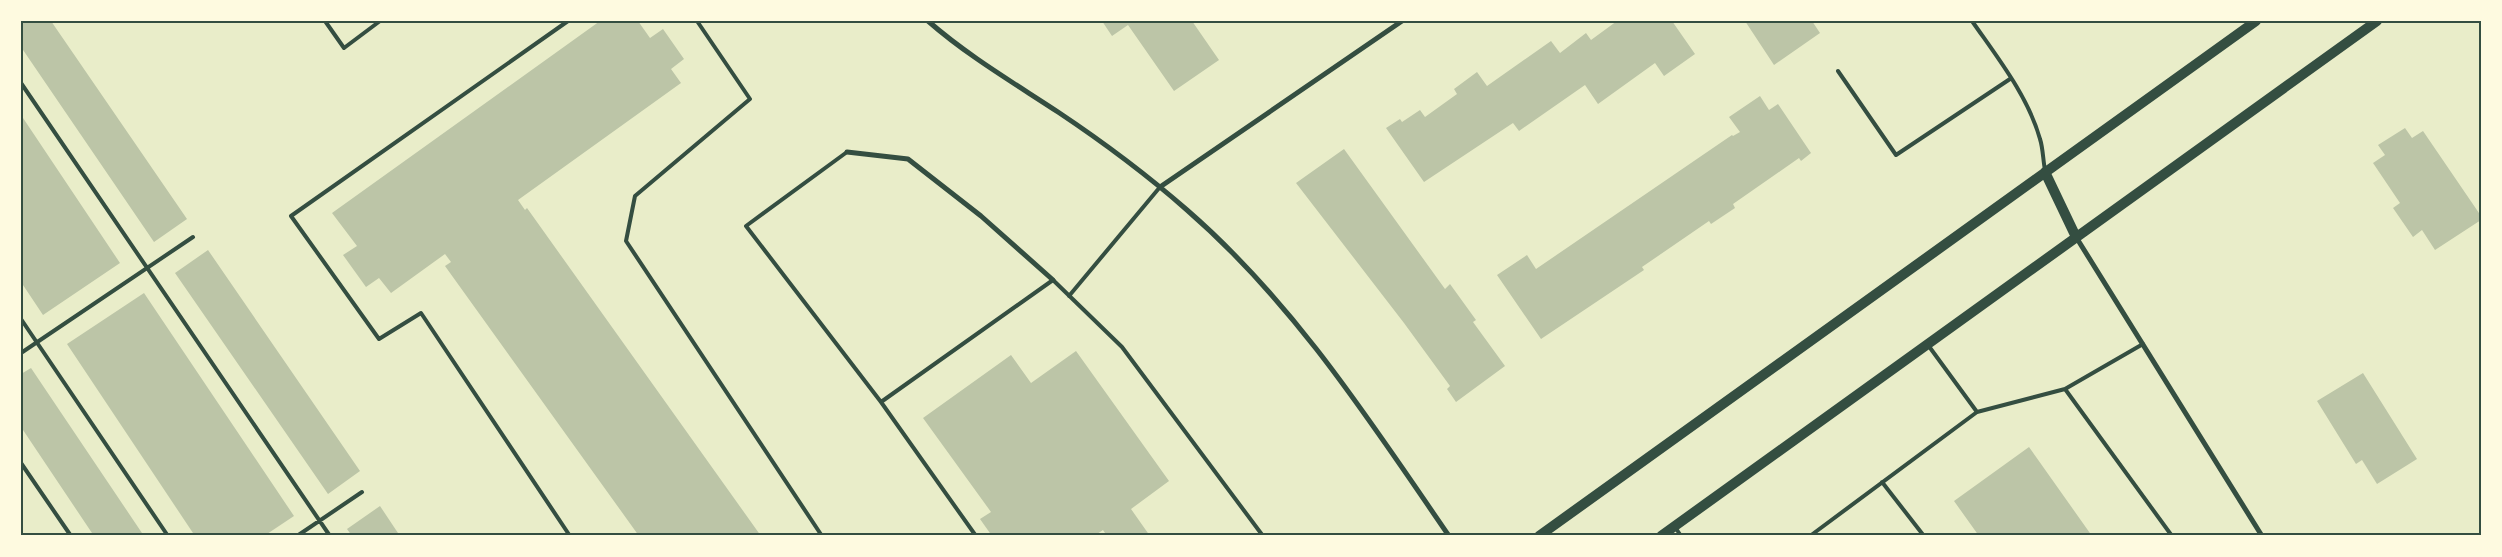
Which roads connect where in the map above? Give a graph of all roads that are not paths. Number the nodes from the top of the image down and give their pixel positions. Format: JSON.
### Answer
{"nodes":[{"id":1,"x":325,"y":21,"type":"edge"},
{"id":2,"x":380,"y":21,"type":"edge"},
{"id":3,"x":568,"y":21,"type":"edge"},
{"id":4,"x":697,"y":21,"type":"edge"},
{"id":5,"x":928,"y":21,"type":"edge"},
{"id":6,"x":1402,"y":21,"type":"edge"},
{"id":7,"x":1972,"y":21,"type":"edge"},
{"id":8,"x":2256,"y":21,"type":"edge"},
{"id":9,"x":2377,"y":21,"type":"edge"},
{"id":10,"x":1838,"y":71,"type":"dead end"},
{"id":11,"x":2010,"y":79,"type":"junction"},
{"id":12,"x":21,"y":83,"type":"edge"},
{"id":13,"x":847,"y":152,"type":"joint"},
{"id":14,"x":2045,"y":172,"type":"junction"},
{"id":15,"x":1160,"y":187,"type":"junction"},
{"id":16,"x":193,"y":237,"type":"dead end"},
{"id":17,"x":2076,"y":237,"type":"junction"},
{"id":18,"x":147,"y":268,"type":"junction"},
{"id":19,"x":1053,"y":280,"type":"junction"},
{"id":20,"x":1069,"y":296,"type":"junction"},
{"id":21,"x":21,"y":319,"type":"edge"},
{"id":22,"x":37,"y":342,"type":"junction"},
{"id":23,"x":1928,"y":344,"type":"junction"},
{"id":24,"x":2143,"y":344,"type":"junction"},
{"id":25,"x":21,"y":353,"type":"edge"},
{"id":26,"x":2065,"y":389,"type":"junction"},
{"id":27,"x":881,"y":402,"type":"junction"},
{"id":28,"x":1977,"y":412,"type":"junction"},
{"id":29,"x":21,"y":463,"type":"edge"},
{"id":30,"x":1882,"y":482,"type":"junction"},
{"id":31,"x":362,"y":492,"type":"dead end"},
{"id":32,"x":320,"y":520,"type":"junction"},
{"id":33,"x":1674,"y":526,"type":"junction"},
{"id":34,"x":71,"y":536,"type":"edge"},
{"id":35,"x":168,"y":536,"type":"edge"},
{"id":36,"x":297,"y":536,"type":"edge"},
{"id":37,"x":330,"y":536,"type":"edge"},
{"id":38,"x":570,"y":536,"type":"edge"},
{"id":39,"x":822,"y":536,"type":"edge"},
{"id":40,"x":976,"y":536,"type":"edge"},
{"id":41,"x":1263,"y":536,"type":"edge"},
{"id":42,"x":1449,"y":536,"type":"edge"},
{"id":43,"x":1539,"y":536,"type":"edge"},
{"id":44,"x":1661,"y":536,"type":"edge"},
{"id":45,"x":1681,"y":536,"type":"edge"},
{"id":46,"x":1810,"y":536,"type":"edge"},
{"id":47,"x":1924,"y":536,"type":"edge"},
{"id":48,"x":2172,"y":536,"type":"edge"},
{"id":49,"x":2262,"y":536,"type":"edge"}],
"edges":[{"from":1,"to":2,"type":"lane"},
{"from":3,"to":38,"type":"lane"},
{"from":4,"to":39,"type":"lane"},
{"from":5,"to":15,"type":"street"},
{"from":6,"to":15,"type":"street"},
{"from":7,"to":11,"type":"lane"},
{"from":8,"to":14,"type":"main road"},
{"from":9,"to":17,"type":"main road"},
{"from":10,"to":11,"type":"lane"},
{"from":11,"to":14,"type":"lane"},
{"from":12,"to":18,"type":"lane"},
{"from":13,"to":19,"type":"street"},
{"from":13,"to":27,"type":"lane"},
{"from":14,"to":17,"type":"main road"},
{"from":14,"to":43,"type":"main road"},
{"from":15,"to":20,"type":"lane"},
{"from":15,"to":42,"type":"street"},
{"from":16,"to":18,"type":"lane"},
{"from":17,"to":23,"type":"main road"},
{"from":17,"to":24,"type":"street"},
{"from":18,"to":22,"type":"lane"},
{"from":18,"to":32,"type":"lane"},
{"from":19,"to":20,"type":"lane"},
{"from":19,"to":27,"type":"lane"},
{"from":20,"to":41,"type":"lane"},
{"from":21,"to":22,"type":"lane"},
{"from":22,"to":25,"type":"lane"},
{"from":22,"to":35,"type":"lane"},
{"from":23,"to":28,"type":"lane"},
{"from":23,"to":33,"type":"main road"},
{"from":24,"to":26,"type":"lane"},
{"from":24,"to":49,"type":"street"},
{"from":26,"to":28,"type":"lane"},
{"from":26,"to":48,"type":"lane"},
{"from":27,"to":40,"type":"lane"},
{"from":28,"to":30,"type":"lane"},
{"from":29,"to":34,"type":"lane"},
{"from":30,"to":46,"type":"lane"},
{"from":30,"to":47,"type":"lane"},
{"from":31,"to":32,"type":"lane"},
{"from":32,"to":36,"type":"lane"},
{"from":32,"to":37,"type":"lane"},
{"from":33,"to":44,"type":"main road"},
{"from":33,"to":45,"type":"lane"}]}
